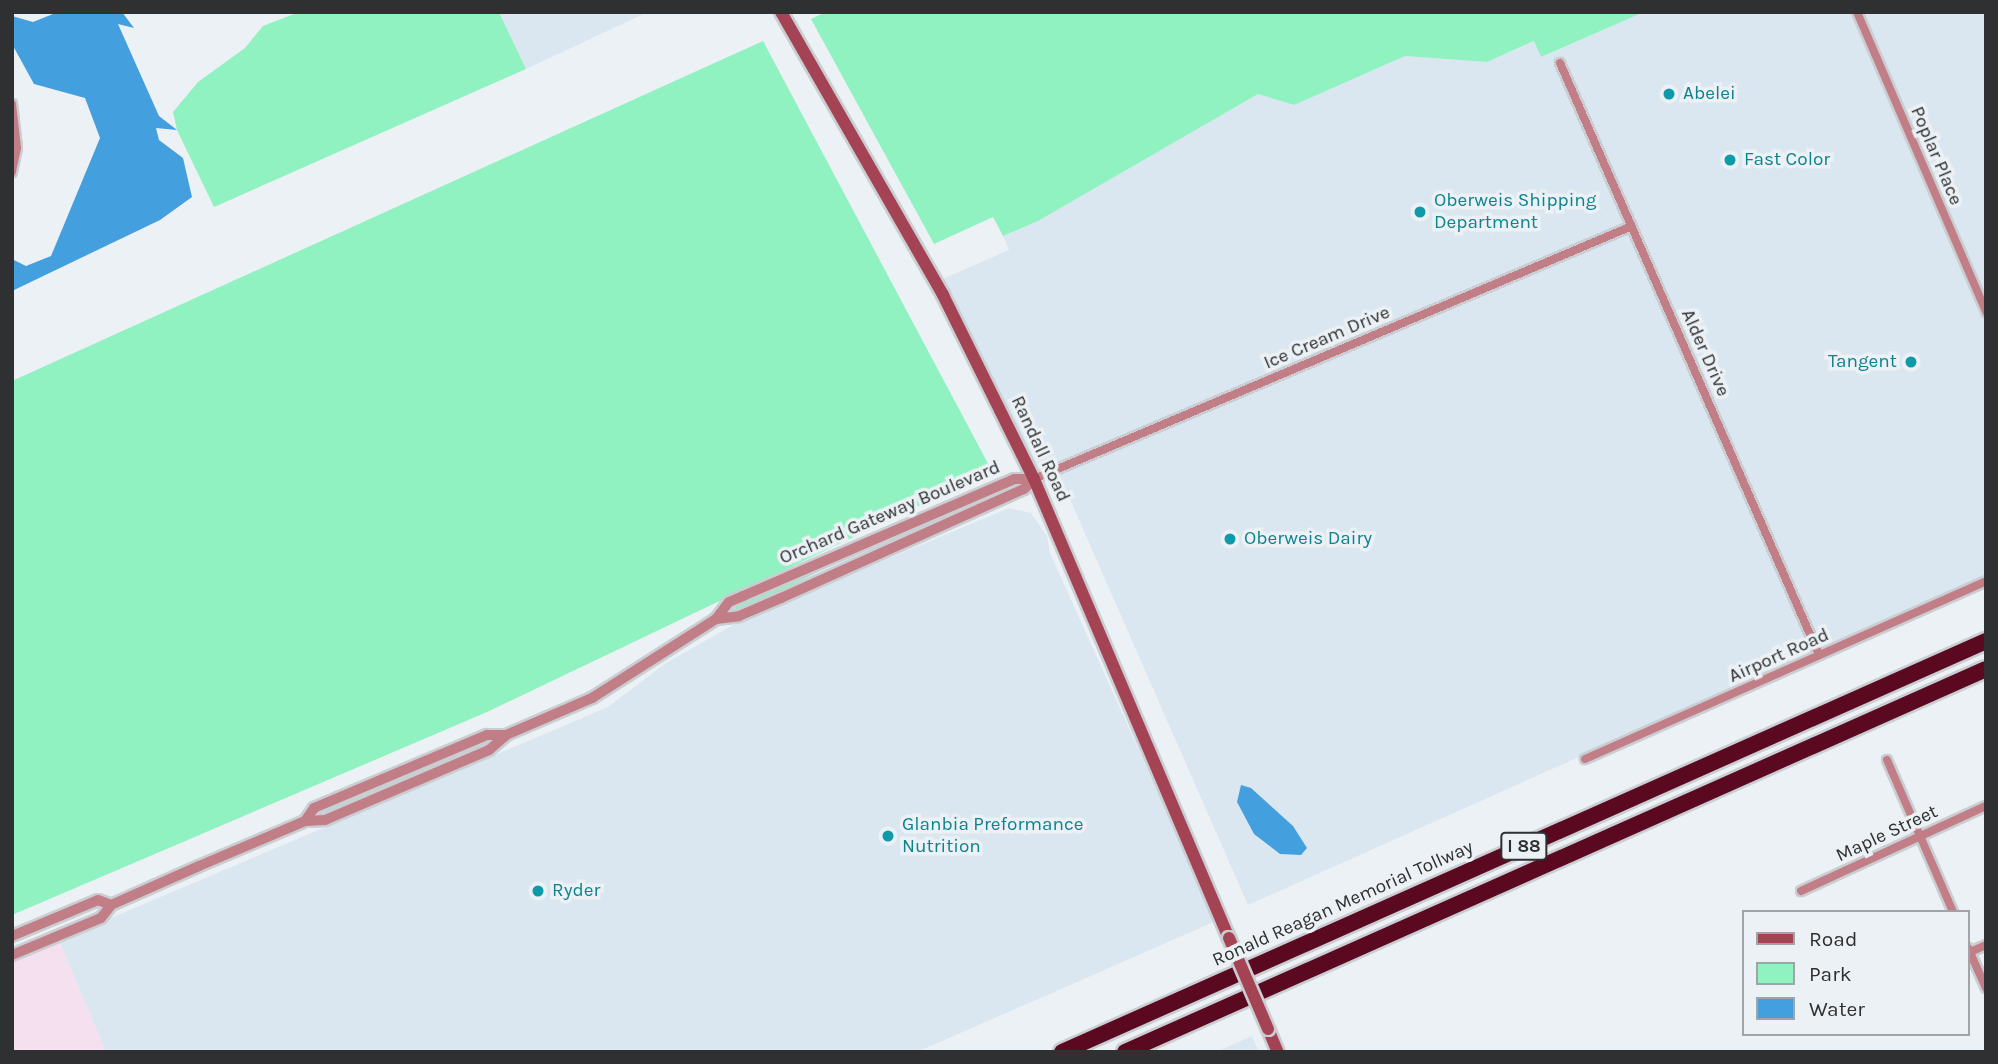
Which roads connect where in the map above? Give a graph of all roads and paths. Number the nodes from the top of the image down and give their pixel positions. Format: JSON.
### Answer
{"nodes":[{"id":1,"x":781,"y":12,"type":"edge"},
{"id":2,"x":1857,"y":12,"type":"edge"},
{"id":3,"x":1560,"y":63,"type":"dead end"},
{"id":4,"x":12,"y":104,"type":"edge"},
{"id":5,"x":12,"y":172,"type":"edge"},
{"id":6,"x":1632,"y":226,"type":"junction"},
{"id":7,"x":1986,"y":312,"type":"edge"},
{"id":8,"x":1034,"y":479,"type":"junction"},
{"id":9,"x":1986,"y":580,"type":"edge"},
{"id":10,"x":716,"y":619,"type":"junction"},
{"id":11,"x":1986,"y":640,"type":"edge"},
{"id":12,"x":1819,"y":655,"type":"junction"},
{"id":13,"x":1986,"y":669,"type":"edge"},
{"id":14,"x":1585,"y":759,"type":"dead end"},
{"id":15,"x":1888,"y":760,"type":"dead end"},
{"id":16,"x":1986,"y":806,"type":"edge"},
{"id":17,"x":1920,"y":836,"type":"junction"},
{"id":18,"x":1801,"y":891,"type":"dead end"},
{"id":19,"x":111,"y":905,"type":"junction"},
{"id":20,"x":1952,"y":910,"type":"edge"},
{"id":21,"x":12,"y":936,"type":"edge"},
{"id":22,"x":1970,"y":953,"type":"edge"},
{"id":23,"x":12,"y":955,"type":"edge"},
{"id":24,"x":1986,"y":988,"type":"edge"},
{"id":25,"x":1062,"y":1052,"type":"edge"},
{"id":26,"x":1125,"y":1052,"type":"edge"},
{"id":27,"x":1278,"y":1052,"type":"edge"}],
"edges":[{"from":1,"to":8,"type":"main road","name":"Randall Road"},
{"from":2,"to":7,"type":"street","name":"Poplar Place"},
{"from":3,"to":6,"type":"street","name":"Alder Drive"},
{"from":4,"to":5,"type":"street"},
{"from":6,"to":8,"type":"street","name":"Ice Cream Drive"},
{"from":6,"to":12,"type":"street","name":"Alder Drive"},
{"from":8,"to":10,"type":"street","name":"Orchard Gateway Boulevard"},
{"from":8,"to":10,"type":"street","name":"Orchard Gateway Boulevard"},
{"from":8,"to":27,"type":"main road","name":"Randall Road","bridge":true},
{"from":9,"to":12,"type":"street","name":"Airport Road"},
{"from":10,"to":19,"type":"street","name":"Orchard Gateway Boulevard"},
{"from":11,"to":25,"type":"highway","name":"Ronald Reagan Memorial Tollway","number":"I 88"},
{"from":12,"to":14,"type":"street","name":"Airport Road"},
{"from":13,"to":26,"type":"highway","number":"I 88"},
{"from":15,"to":17,"type":"street"},
{"from":16,"to":17,"type":"street","name":"Maple Street"},
{"from":17,"to":18,"type":"street","name":"Maple Street"},
{"from":17,"to":20,"type":"street"},
{"from":19,"to":21,"type":"street","name":"Orchard Gateway Boulevard"},
{"from":19,"to":23,"type":"street","name":"Orchard Gateway Boulevard"},
{"from":22,"to":24,"type":"street"}]}
